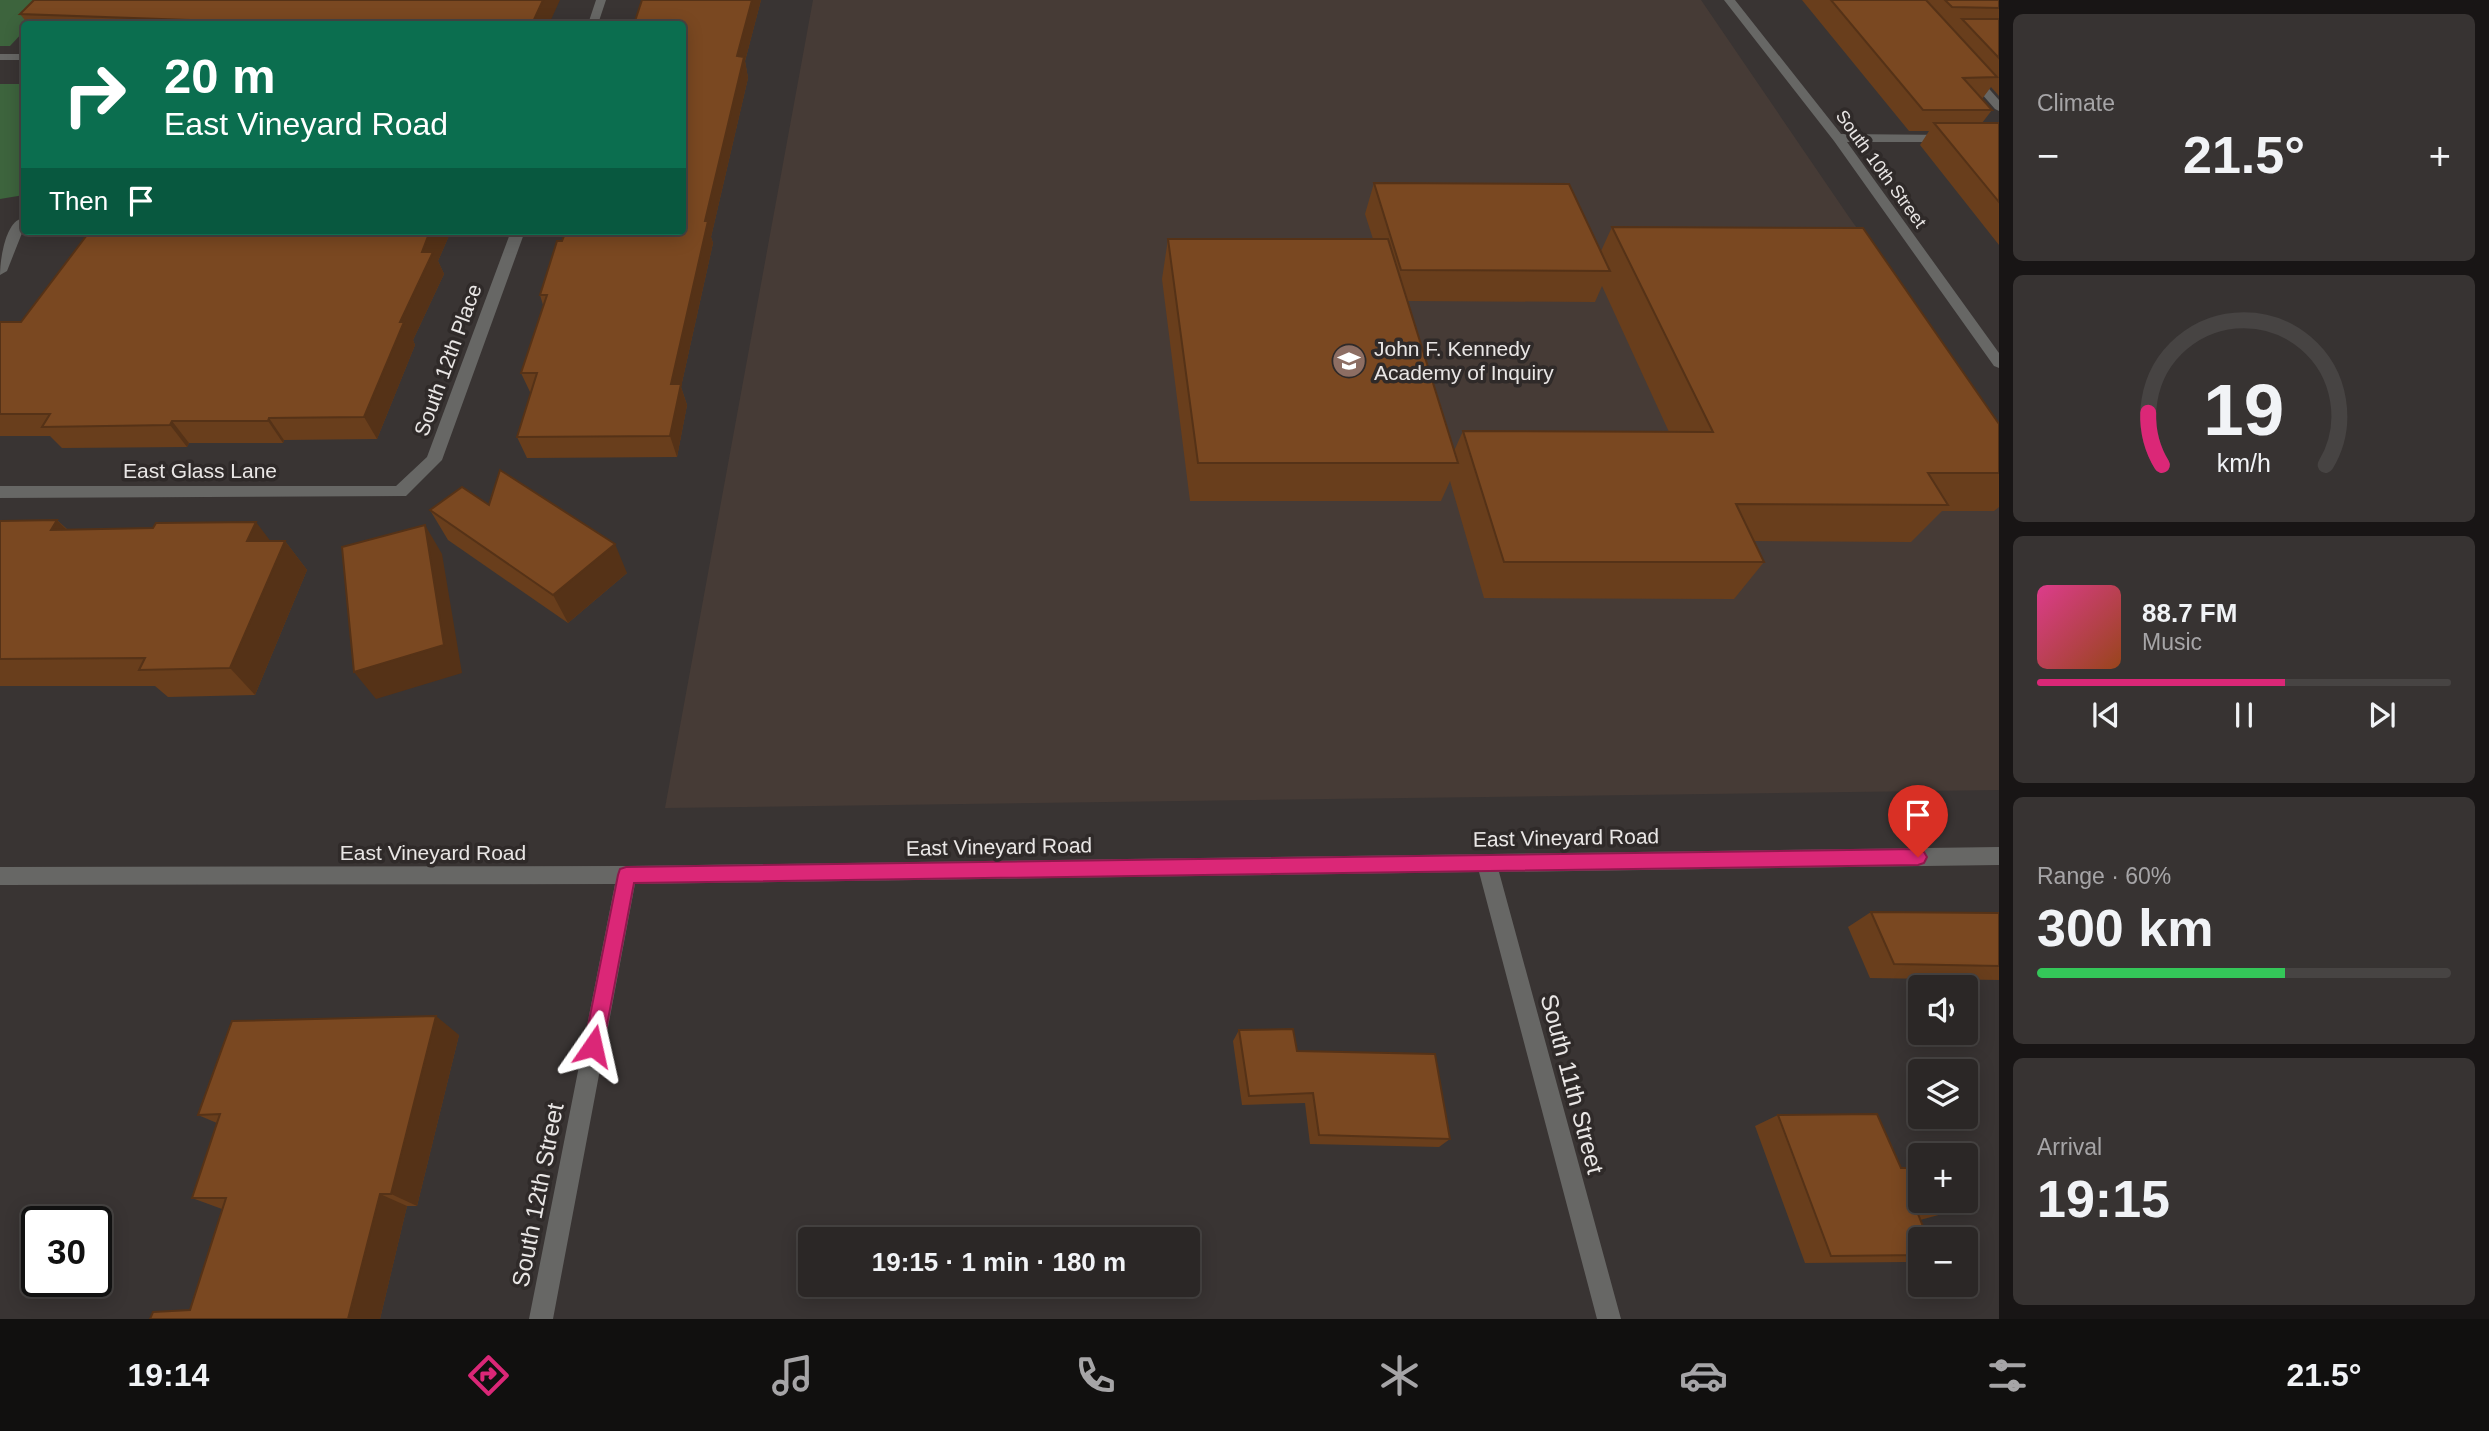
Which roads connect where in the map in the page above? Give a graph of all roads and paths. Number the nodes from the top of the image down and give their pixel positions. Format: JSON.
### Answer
{"nodes":[{"id":1,"x":601,"y":0,"type":"edge"},
{"id":2,"x":1729,"y":0,"type":"edge"},
{"id":3,"x":594,"y":21,"type":"edge"},
{"id":4,"x":0,"y":57,"type":"edge"},
{"id":5,"x":21,"y":57,"type":"edge"},
{"id":6,"x":1962,"y":65,"type":"edge"},
{"id":7,"x":1999,"y":107,"type":"edge"},
{"id":8,"x":1838,"y":138,"type":"junction"},
{"id":9,"x":1958,"y":138,"type":"edge"},
{"id":10,"x":20,"y":223,"type":"dead end"},
{"id":11,"x":517,"y":235,"type":"edge"},
{"id":12,"x":0,"y":271,"type":"edge"},
{"id":13,"x":1999,"y":363,"type":"edge"},
{"id":14,"x":0,"y":492,"type":"edge"},
{"id":15,"x":400,"y":492,"type":"joint"},
{"id":16,"x":1999,"y":856,"type":"edge"},
{"id":17,"x":1486,"y":862,"type":"junction"},
{"id":18,"x":626,"y":875,"type":"junction"},
{"id":19,"x":0,"y":876,"type":"edge"},
{"id":20,"x":541,"y":1319,"type":"edge"},
{"id":21,"x":1609,"y":1319,"type":"edge"}],
"edges":[{"from":1,"to":3,"type":"street"},
{"from":2,"to":8,"type":"street","name":"South 10th Street"},
{"from":4,"to":5,"type":"street"},
{"from":6,"to":7,"type":"street"},
{"from":8,"to":9,"type":"street"},
{"from":8,"to":13,"type":"street","name":"South 10th Street"},
{"from":10,"to":12,"type":"street"},
{"from":11,"to":15,"type":"street","name":"South 12th Place"},
{"from":14,"to":15,"type":"street","name":"East Glass Lane"},
{"from":16,"to":17,"type":"street","name":"East Vineyard Road"},
{"from":17,"to":18,"type":"street","name":"East Vineyard Road"},
{"from":17,"to":21,"type":"street","name":"South 11th Street"},
{"from":18,"to":19,"type":"street","name":"East Vineyard Road"},
{"from":18,"to":20,"type":"street","name":"South 12th Street"}]}
